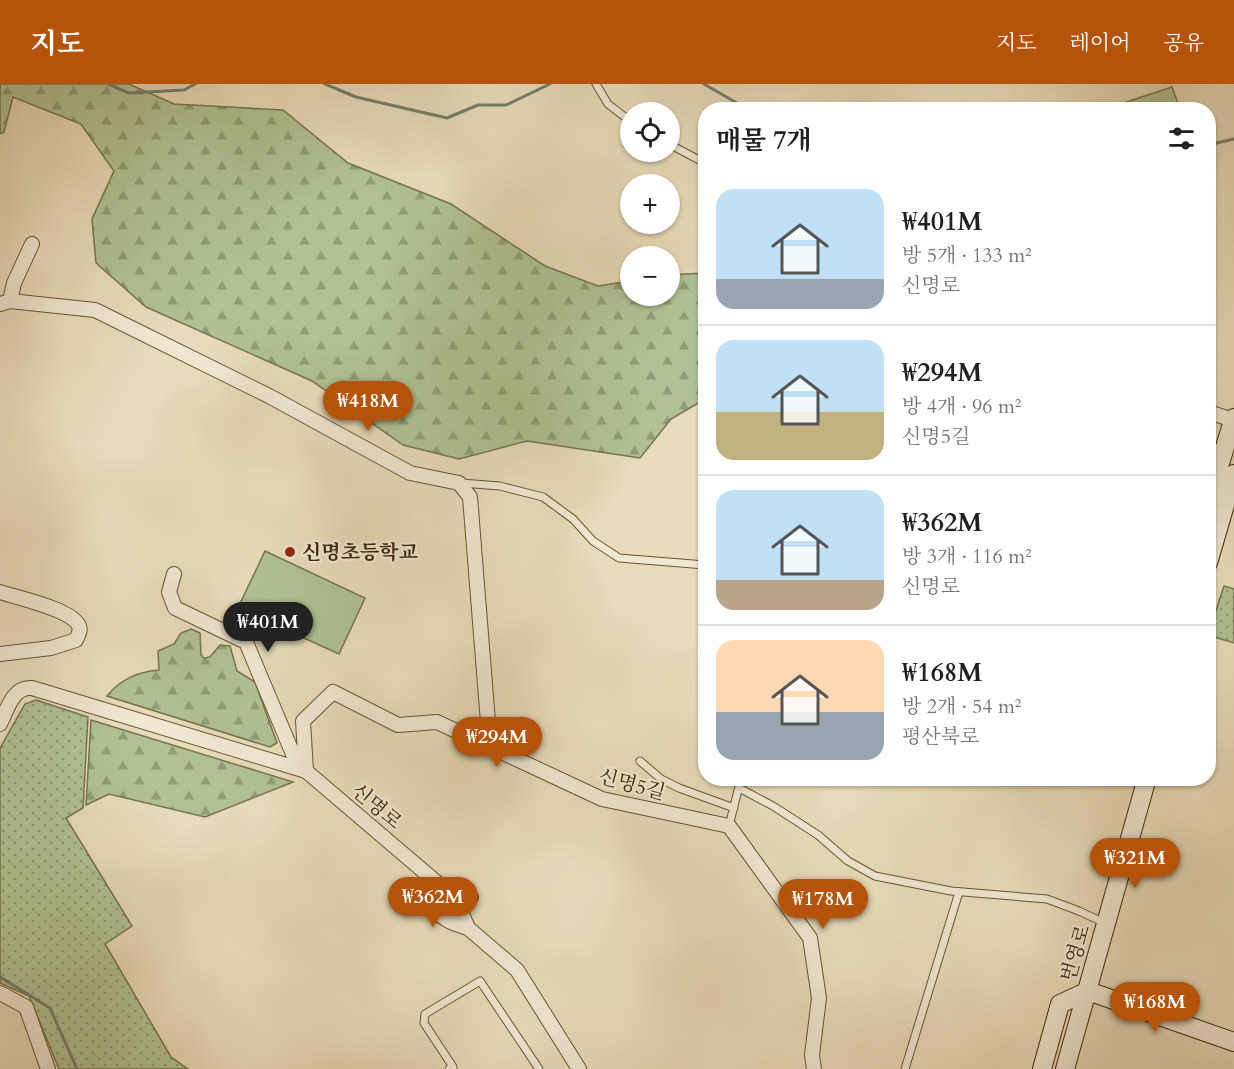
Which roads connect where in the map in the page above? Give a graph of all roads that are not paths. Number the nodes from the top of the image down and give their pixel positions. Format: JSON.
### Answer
{"nodes":[{"id":1,"x":596,"y":84,"type":"edge"},
{"id":2,"x":620,"y":113,"type":"edge"},
{"id":3,"x":680,"y":150,"type":"edge"},
{"id":4,"x":698,"y":159,"type":"edge"},
{"id":5,"x":32,"y":244,"type":"dead end"},
{"id":6,"x":0,"y":278,"type":"edge"},
{"id":7,"x":14,"y":283,"type":"junction"},
{"id":8,"x":5,"y":302,"type":"edge"},
{"id":9,"x":1216,"y":414,"type":"edge"},
{"id":10,"x":1234,"y":419,"type":"edge"},
{"id":11,"x":1234,"y":474,"type":"edge"},
{"id":12,"x":1216,"y":476,"type":"edge"},
{"id":13,"x":459,"y":483,"type":"junction"},
{"id":14,"x":1216,"y":536,"type":"edge"},
{"id":15,"x":698,"y":564,"type":"edge"},
{"id":16,"x":174,"y":574,"type":"dead end"},
{"id":17,"x":0,"y":592,"type":"edge"},
{"id":18,"x":240,"y":621,"type":"dead end"},
{"id":19,"x":242,"y":640,"type":"junction"},
{"id":20,"x":0,"y":654,"type":"edge"},
{"id":21,"x":0,"y":724,"type":"edge"},
{"id":22,"x":490,"y":747,"type":"junction"},
{"id":23,"x":640,"y":761,"type":"dead end"},
{"id":24,"x":306,"y":771,"type":"junction"},
{"id":25,"x":1145,"y":786,"type":"edge"},
{"id":26,"x":740,"y":788,"type":"joint"},
{"id":27,"x":734,"y":807,"type":"junction"},
{"id":28,"x":729,"y":826,"type":"junction"},
{"id":29,"x":960,"y":891,"type":"junction"},
{"id":30,"x":471,"y":897,"type":"dead end"},
{"id":31,"x":401,"y":902,"type":"dead end"},
{"id":32,"x":460,"y":910,"type":"junction"},
{"id":33,"x":1107,"y":924,"type":"junction"},
{"id":34,"x":468,"y":928,"type":"junction"},
{"id":35,"x":1088,"y":991,"type":"junction"},
{"id":36,"x":0,"y":993,"type":"edge"},
{"id":37,"x":1234,"y":1042,"type":"edge"},
{"id":38,"x":45,"y":1068,"type":"edge"},
{"id":39,"x":450,"y":1069,"type":"edge"},
{"id":40,"x":539,"y":1069,"type":"edge"},
{"id":41,"x":579,"y":1069,"type":"edge"},
{"id":42,"x":814,"y":1069,"type":"edge"},
{"id":43,"x":905,"y":1069,"type":"edge"},
{"id":44,"x":1043,"y":1069,"type":"edge"},
{"id":45,"x":1060,"y":1069,"type":"edge"},
{"id":46,"x":1065,"y":1069,"type":"edge"}],
"edges":[{"from":1,"to":2,"type":"lane"},
{"from":3,"to":4,"type":"lane"},
{"from":5,"to":7,"type":"street"},
{"from":6,"to":7,"type":"street"},
{"from":7,"to":8,"type":"street"},
{"from":8,"to":13,"type":"street"},
{"from":9,"to":10,"type":"street"},
{"from":10,"to":12,"type":"main road"},
{"from":11,"to":14,"type":"main road"},
{"from":13,"to":15,"type":"lane"},
{"from":13,"to":22,"type":"street"},
{"from":16,"to":19,"type":"street"},
{"from":17,"to":20,"type":"street"},
{"from":18,"to":19,"type":"street"},
{"from":19,"to":24,"type":"street","name":"신명로"},
{"from":21,"to":24,"type":"street"},
{"from":22,"to":24,"type":"street","name":"신명5길"},
{"from":22,"to":28,"type":"street","name":"신명5길"},
{"from":23,"to":27,"type":"lane"},
{"from":24,"to":32,"type":"street","name":"신명로"},
{"from":25,"to":33,"type":"main road","name":"번영로"},
{"from":26,"to":27,"type":"lane"},
{"from":26,"to":29,"type":"lane"},
{"from":27,"to":28,"type":"lane"},
{"from":28,"to":42,"type":"street"},
{"from":29,"to":33,"type":"lane"},
{"from":29,"to":43,"type":"lane"},
{"from":30,"to":32,"type":"street"},
{"from":31,"to":34,"type":"street"},
{"from":32,"to":34,"type":"street","name":"신명로"},
{"from":33,"to":35,"type":"main road","name":"번영로"},
{"from":34,"to":41,"type":"street","name":"신명로"},
{"from":35,"to":37,"type":"main road"},
{"from":35,"to":44,"type":"main road"},
{"from":35,"to":46,"type":"main road","name":"번영로"},
{"from":36,"to":38,"type":"street"},
{"from":39,"to":40,"type":"lane"},
{"from":44,"to":45,"type":"main road"}]}
